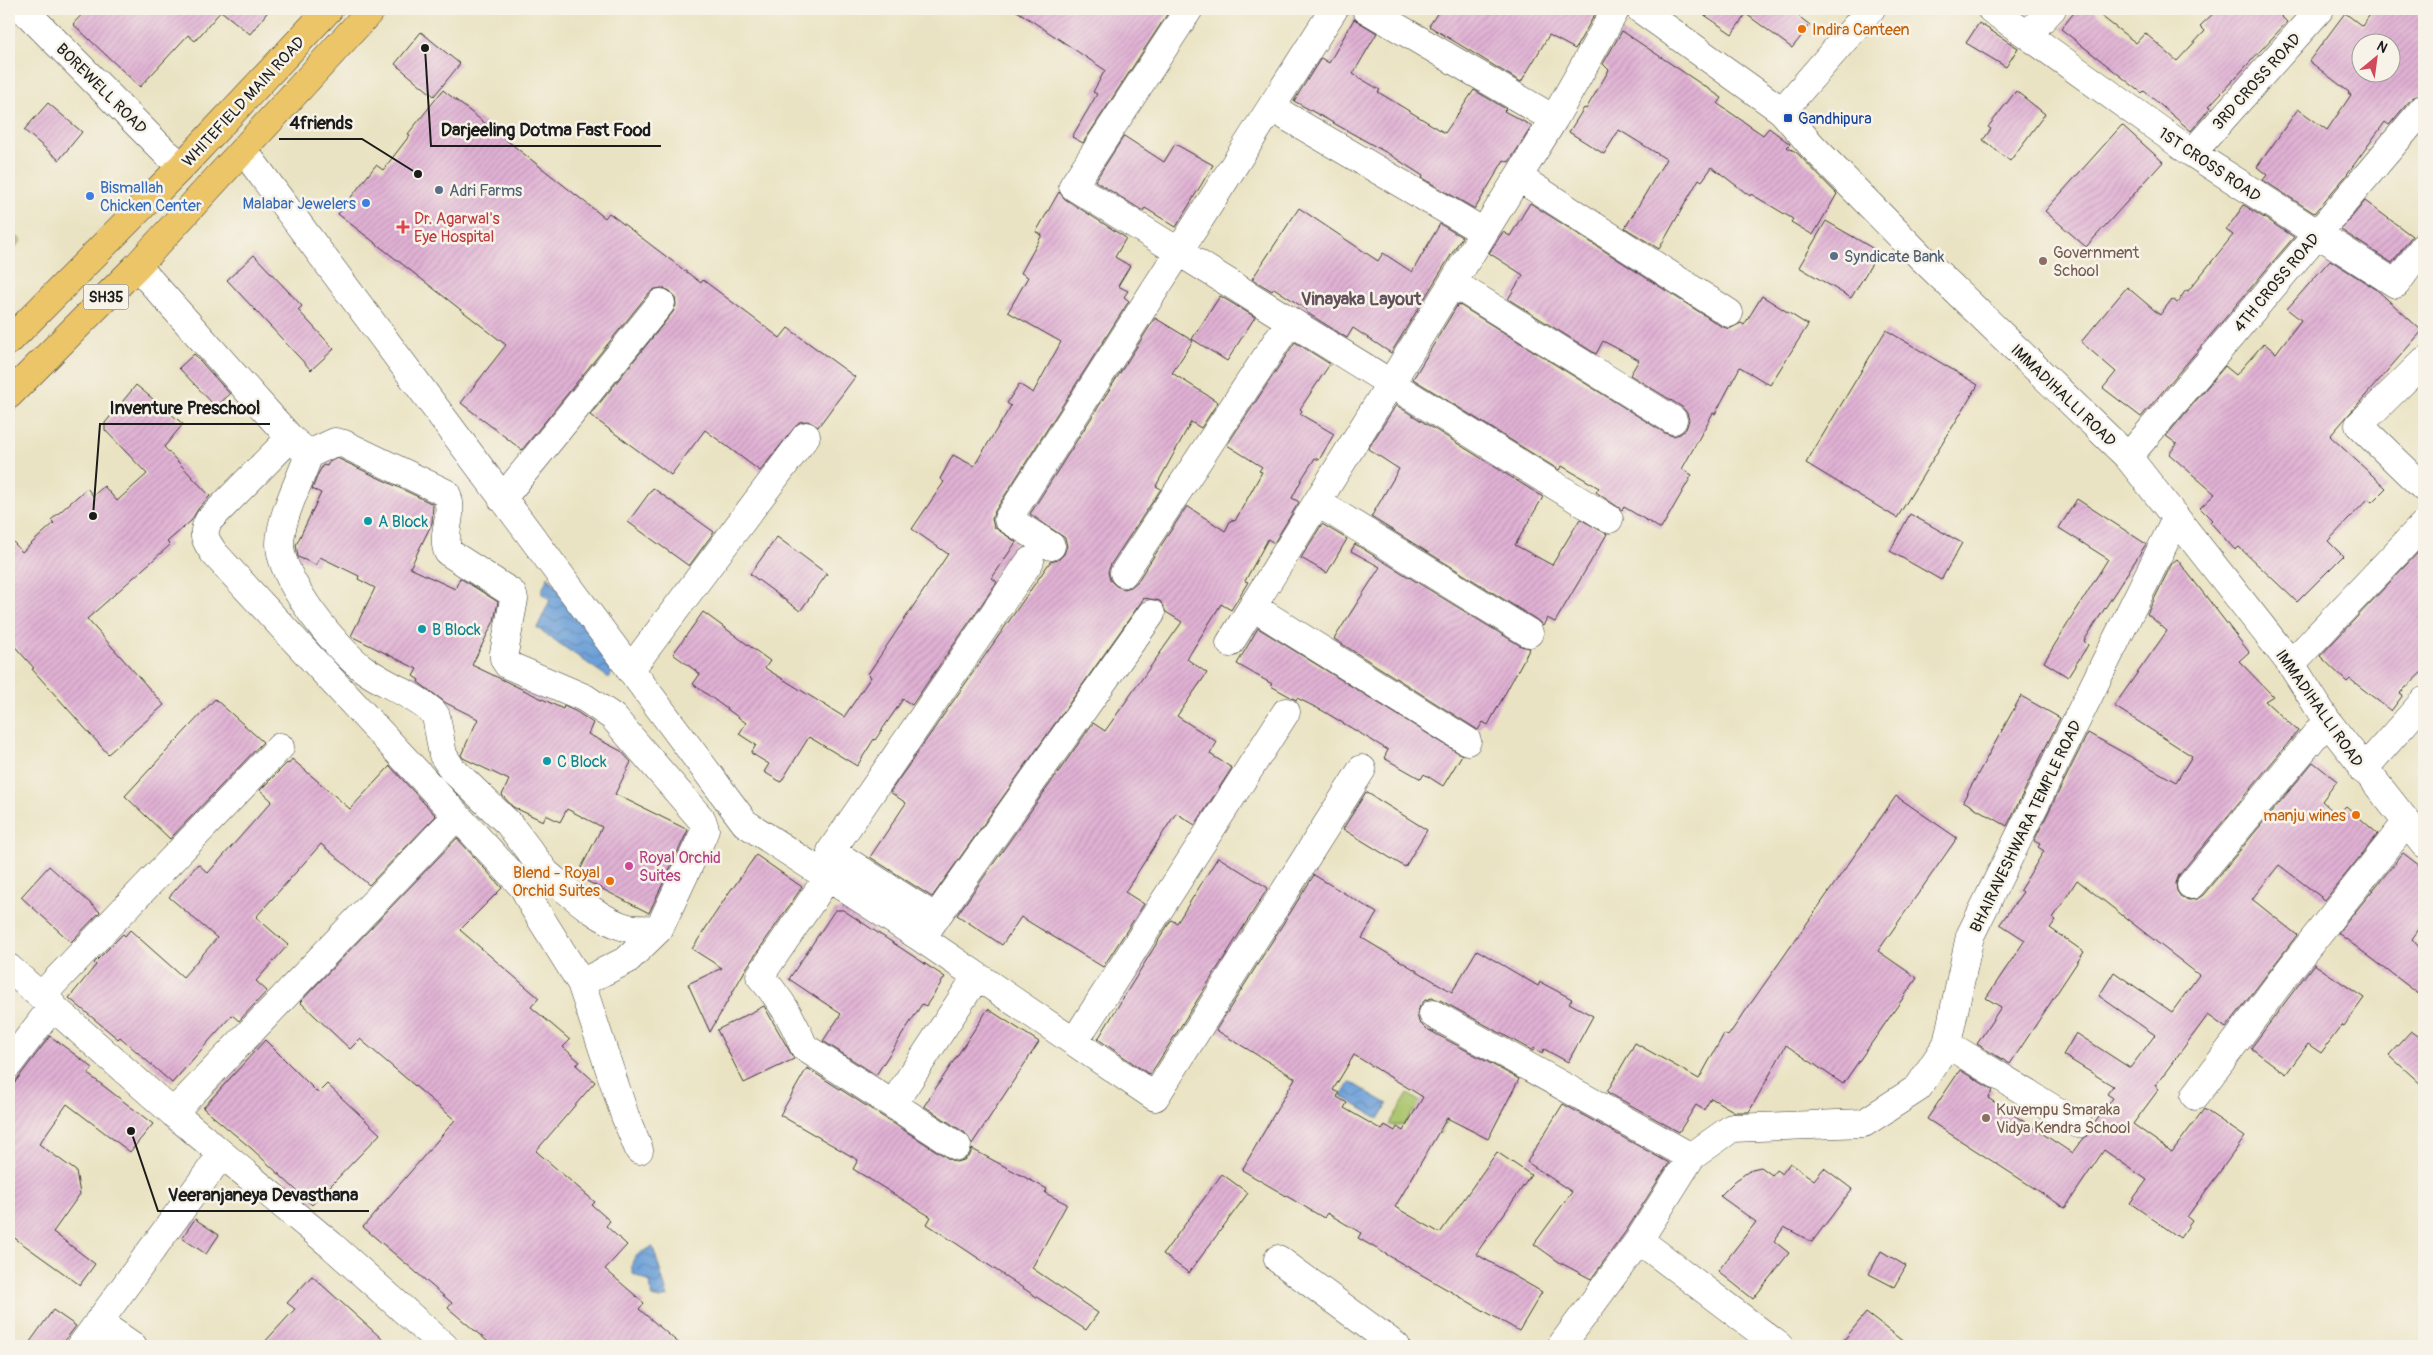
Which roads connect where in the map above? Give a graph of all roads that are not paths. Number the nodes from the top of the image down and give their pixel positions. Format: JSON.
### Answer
{"nodes":[{"id":1,"x":23,"y":9,"type":"edge"},
{"id":2,"x":329,"y":9,"type":"edge"},
{"id":3,"x":372,"y":9,"type":"edge"},
{"id":4,"x":1189,"y":9,"type":"edge"},
{"id":5,"x":1334,"y":9,"type":"edge"},
{"id":6,"x":1366,"y":9,"type":"edge"},
{"id":7,"x":1616,"y":9,"type":"edge"},
{"id":8,"x":1870,"y":9,"type":"edge"},
{"id":9,"x":1991,"y":9,"type":"edge"},
{"id":10,"x":2052,"y":9,"type":"edge"},
{"id":11,"x":2320,"y":9,"type":"edge"},
{"id":12,"x":1651,"y":12,"type":"edge"},
{"id":13,"x":2028,"y":34,"type":"junction"},
{"id":14,"x":1272,"y":108,"type":"junction"},
{"id":15,"x":2424,"y":108,"type":"edge"},
{"id":16,"x":1782,"y":111,"type":"junction"},
{"id":17,"x":1554,"y":119,"type":"junction"},
{"id":18,"x":244,"y":152,"type":"junction"},
{"id":19,"x":2192,"y":153,"type":"junction"},
{"id":20,"x":182,"y":166,"type":"junction"},
{"id":21,"x":1518,"y":177,"type":"junction"},
{"id":22,"x":1484,"y":232,"type":"junction"},
{"id":23,"x":2316,"y":235,"type":"junction"},
{"id":24,"x":2424,"y":246,"type":"edge"},
{"id":25,"x":1178,"y":251,"type":"junction"},
{"id":26,"x":137,"y":266,"type":"junction"},
{"id":27,"x":1453,"y":283,"type":"junction"},
{"id":28,"x":661,"y":304,"type":"dead end"},
{"id":29,"x":1729,"y":313,"type":"dead end"},
{"id":30,"x":1290,"y":321,"type":"junction"},
{"id":31,"x":9,"y":341,"type":"edge"},
{"id":32,"x":2424,"y":361,"type":"edge"},
{"id":33,"x":1391,"y":383,"type":"junction"},
{"id":34,"x":9,"y":395,"type":"edge"},
{"id":35,"x":1673,"y":420,"type":"dead end"},
{"id":36,"x":806,"y":436,"type":"dead end"},
{"id":37,"x":300,"y":446,"type":"junction"},
{"id":38,"x":2128,"y":457,"type":"junction"},
{"id":39,"x":2424,"y":488,"type":"edge"},
{"id":40,"x":502,"y":499,"type":"junction"},
{"id":41,"x":1317,"y":502,"type":"junction"},
{"id":42,"x":1610,"y":519,"type":"dead end"},
{"id":43,"x":2176,"y":519,"type":"junction"},
{"id":44,"x":2424,"y":524,"type":"edge"},
{"id":45,"x":1124,"y":573,"type":"dead end"},
{"id":46,"x":1253,"y":607,"type":"junction"},
{"id":47,"x":1151,"y":614,"type":"dead end"},
{"id":48,"x":1529,"y":633,"type":"dead end"},
{"id":49,"x":1230,"y":643,"type":"dead end"},
{"id":50,"x":2291,"y":664,"type":"junction"},
{"id":51,"x":630,"y":670,"type":"junction"},
{"id":52,"x":2424,"y":701,"type":"edge"},
{"id":53,"x":1286,"y":712,"type":"dead end"},
{"id":54,"x":2327,"y":721,"type":"junction"},
{"id":55,"x":1467,"y":741,"type":"dead end"},
{"id":56,"x":280,"y":747,"type":"dead end"},
{"id":57,"x":1362,"y":769,"type":"dead end"},
{"id":58,"x":2363,"y":770,"type":"junction"},
{"id":59,"x":2407,"y":822,"type":"junction"},
{"id":60,"x":446,"y":827,"type":"dead end"},
{"id":61,"x":2424,"y":844,"type":"edge"},
{"id":62,"x":546,"y":872,"type":"junction"},
{"id":63,"x":828,"y":876,"type":"junction"},
{"id":64,"x":2191,"y":885,"type":"dead end"},
{"id":65,"x":524,"y":888,"type":"junction"},
{"id":66,"x":929,"y":928,"type":"junction"},
{"id":67,"x":659,"y":929,"type":"junction"},
{"id":68,"x":9,"y":968,"type":"edge"},
{"id":69,"x":977,"y":976,"type":"junction"},
{"id":70,"x":580,"y":983,"type":"junction"},
{"id":71,"x":47,"y":1001,"type":"junction"},
{"id":72,"x":1434,"y":1014,"type":"dead end"},
{"id":73,"x":1074,"y":1042,"type":"junction"},
{"id":74,"x":1947,"y":1044,"type":"junction"},
{"id":75,"x":9,"y":1064,"type":"edge"},
{"id":76,"x":2195,"y":1096,"type":"dead end"},
{"id":77,"x":893,"y":1104,"type":"junction"},
{"id":78,"x":173,"y":1113,"type":"junction"},
{"id":79,"x":2078,"y":1124,"type":"dead end"},
{"id":80,"x":957,"y":1146,"type":"dead end"},
{"id":81,"x":640,"y":1150,"type":"dead end"},
{"id":82,"x":222,"y":1154,"type":"junction"},
{"id":83,"x":1692,"y":1157,"type":"junction"},
{"id":84,"x":1639,"y":1240,"type":"junction"},
{"id":85,"x":1278,"y":1259,"type":"dead end"},
{"id":86,"x":98,"y":1322,"type":"junction"},
{"id":87,"x":81,"y":1346,"type":"edge"},
{"id":88,"x":133,"y":1346,"type":"edge"},
{"id":89,"x":444,"y":1346,"type":"edge"},
{"id":90,"x":1396,"y":1346,"type":"edge"},
{"id":91,"x":1561,"y":1346,"type":"edge"},
{"id":92,"x":1779,"y":1346,"type":"edge"}],
"edges":[{"from":1,"to":20,"type":"street","name":"BOREWELL ROAD"},
{"from":2,"to":20,"type":"main road","name":"WHITEFIELD MAIN ROAD","number":"SH35"},
{"from":3,"to":18,"type":"main road","name":"WHITEFIELD MAIN ROAD","number":"SH35"},
{"from":4,"to":25,"type":"street"},
{"from":5,"to":14,"type":"street"},
{"from":6,"to":17,"type":"street"},
{"from":7,"to":17,"type":"street"},
{"from":8,"to":16,"type":"street"},
{"from":9,"to":13,"type":"street","name":"1ST CROSS ROAD"},
{"from":10,"to":13,"type":"street"},
{"from":11,"to":19,"type":"street","name":"3RD CROSS ROAD"},
{"from":12,"to":16,"type":"street","name":"IMMADIHALLI ROAD"},
{"from":13,"to":19,"type":"street","name":"1ST CROSS ROAD"},
{"from":14,"to":22,"type":"street"},
{"from":14,"to":25,"type":"street"},
{"from":15,"to":23,"type":"street","name":"4TH CROSS ROAD"},
{"from":16,"to":38,"type":"street","name":"IMMADIHALLI ROAD"},
{"from":17,"to":21,"type":"street"},
{"from":18,"to":26,"type":"main road","name":"WHITEFIELD MAIN ROAD","number":"SH35"},
{"from":18,"to":40,"type":"street"},
{"from":19,"to":23,"type":"street","name":"1ST CROSS ROAD"},
{"from":20,"to":31,"type":"main road","name":"WHITEFIELD MAIN ROAD","number":"SH35"},
{"from":21,"to":22,"type":"street"},
{"from":21,"to":29,"type":"street"},
{"from":22,"to":27,"type":"street"},
{"from":23,"to":24,"type":"street","name":"1ST CROSS ROAD"},
{"from":23,"to":38,"type":"street","name":"4TH CROSS ROAD"},
{"from":25,"to":30,"type":"street"},
{"from":25,"to":66,"type":"street"},
{"from":26,"to":34,"type":"main road","name":"WHITEFIELD MAIN ROAD","number":"SH35"},
{"from":26,"to":37,"type":"street"},
{"from":27,"to":33,"type":"street"},
{"from":27,"to":35,"type":"street"},
{"from":28,"to":40,"type":"street"},
{"from":30,"to":33,"type":"street"},
{"from":30,"to":45,"type":"street"},
{"from":32,"to":39,"type":"street"},
{"from":33,"to":41,"type":"street"},
{"from":33,"to":42,"type":"street"},
{"from":36,"to":51,"type":"street"},
{"from":37,"to":62,"type":"street"},
{"from":37,"to":65,"type":"street"},
{"from":37,"to":67,"type":"street"},
{"from":38,"to":43,"type":"street","name":"IMMADIHALLI ROAD"},
{"from":40,"to":51,"type":"street"},
{"from":41,"to":46,"type":"street"},
{"from":41,"to":48,"type":"street"},
{"from":43,"to":50,"type":"street","name":"IMMADIHALLI ROAD"},
{"from":43,"to":74,"type":"street","name":"BHAIRAVESHWARA TEMPLE ROAD"},
{"from":44,"to":50,"type":"street"},
{"from":46,"to":49,"type":"street"},
{"from":46,"to":55,"type":"street"},
{"from":47,"to":66,"type":"street"},
{"from":50,"to":54,"type":"street","name":"IMMADIHALLI ROAD"},
{"from":51,"to":63,"type":"street"},
{"from":52,"to":58,"type":"street"},
{"from":53,"to":73,"type":"street"},
{"from":54,"to":58,"type":"street","name":"IMMADIHALLI ROAD"},
{"from":54,"to":64,"type":"street"},
{"from":56,"to":71,"type":"street"},
{"from":57,"to":73,"type":"street"},
{"from":58,"to":59,"type":"street","name":"IMMADIHALLI ROAD"},
{"from":59,"to":61,"type":"street","name":"IMMADIHALLI ROAD"},
{"from":59,"to":76,"type":"street"},
{"from":60,"to":78,"type":"street"},
{"from":62,"to":65,"type":"street"},
{"from":62,"to":67,"type":"street"},
{"from":63,"to":66,"type":"street"},
{"from":63,"to":77,"type":"street"},
{"from":65,"to":70,"type":"street"},
{"from":66,"to":69,"type":"street"},
{"from":67,"to":70,"type":"street"},
{"from":68,"to":71,"type":"street"},
{"from":69,"to":73,"type":"street"},
{"from":69,"to":77,"type":"street"},
{"from":70,"to":81,"type":"street"},
{"from":71,"to":75,"type":"street"},
{"from":71,"to":78,"type":"street"},
{"from":72,"to":83,"type":"street"},
{"from":74,"to":79,"type":"street"},
{"from":74,"to":83,"type":"street","name":"BHAIRAVESHWARA TEMPLE ROAD"},
{"from":77,"to":80,"type":"street"},
{"from":78,"to":82,"type":"street"},
{"from":82,"to":86,"type":"street"},
{"from":82,"to":89,"type":"street"},
{"from":83,"to":84,"type":"street","name":"BHAIRAVESHWARA TEMPLE ROAD"},
{"from":84,"to":91,"type":"street","name":"BHAIRAVESHWARA TEMPLE ROAD"},
{"from":84,"to":92,"type":"street"},
{"from":85,"to":90,"type":"street"},
{"from":86,"to":87,"type":"street"},
{"from":86,"to":88,"type":"street"}]}
